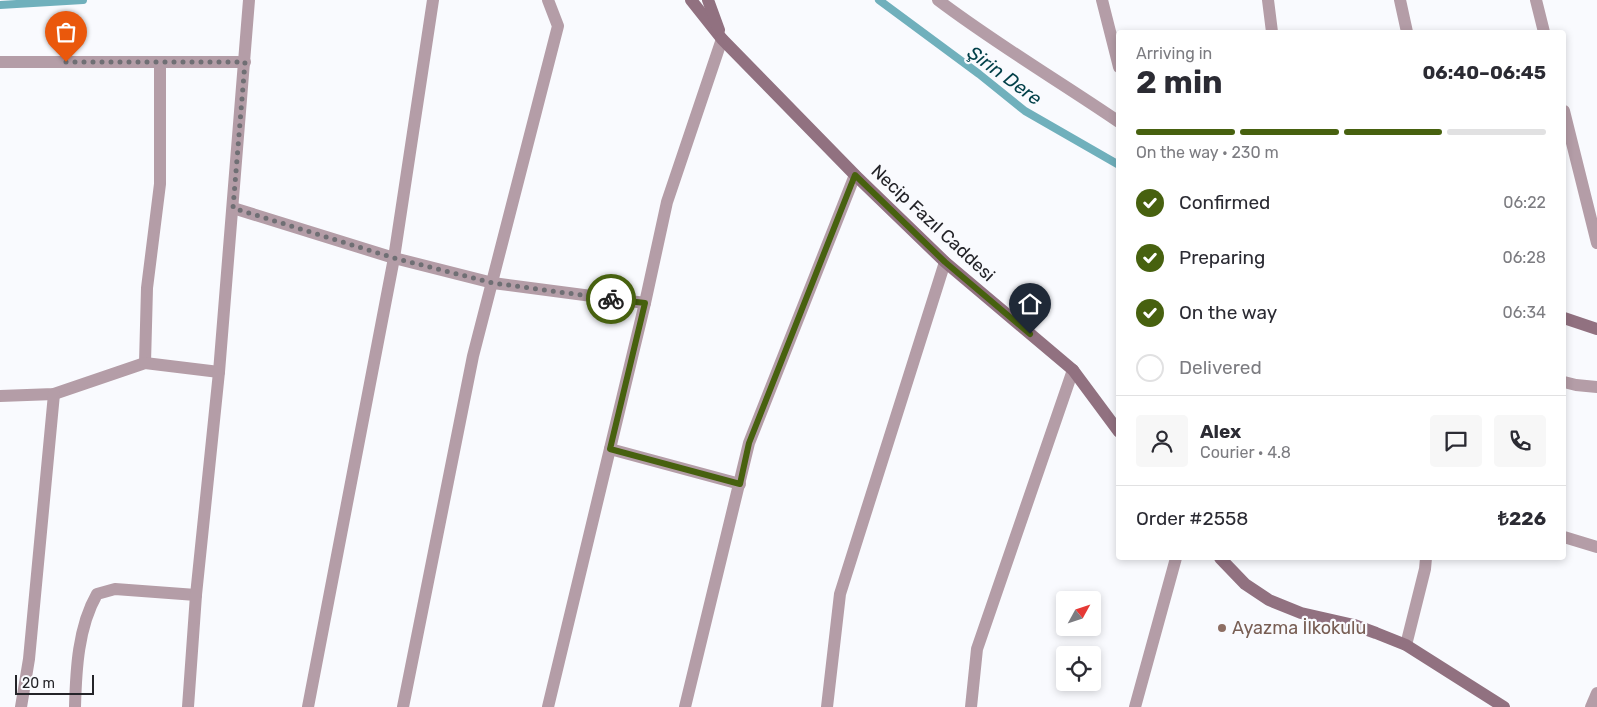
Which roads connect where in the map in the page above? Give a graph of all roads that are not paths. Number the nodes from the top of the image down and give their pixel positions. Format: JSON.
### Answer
{"nodes":[{"id":1,"x":249,"y":0,"type":"edge"},
{"id":2,"x":433,"y":0,"type":"edge"},
{"id":3,"x":548,"y":0,"type":"edge"},
{"id":4,"x":691,"y":0,"type":"edge"},
{"id":5,"x":708,"y":0,"type":"edge"},
{"id":6,"x":938,"y":0,"type":"edge"},
{"id":7,"x":1102,"y":0,"type":"edge"},
{"id":8,"x":1268,"y":0,"type":"edge"},
{"id":9,"x":1400,"y":0,"type":"edge"},
{"id":10,"x":1536,"y":0,"type":"edge"},
{"id":11,"x":1272,"y":30,"type":"edge"},
{"id":12,"x":1407,"y":30,"type":"edge"},
{"id":13,"x":1544,"y":30,"type":"edge"},
{"id":14,"x":722,"y":39,"type":"junction"},
{"id":15,"x":1116,"y":55,"type":"edge"},
{"id":16,"x":0,"y":62,"type":"edge"},
{"id":17,"x":160,"y":62,"type":"junction"},
{"id":18,"x":245,"y":62,"type":"junction"},
{"id":19,"x":1566,"y":119,"type":"edge"},
{"id":20,"x":1116,"y":120,"type":"edge"},
{"id":21,"x":855,"y":175,"type":"junction"},
{"id":22,"x":233,"y":208,"type":"junction"},
{"id":23,"x":1597,"y":243,"type":"edge"},
{"id":24,"x":394,"y":258,"type":"junction"},
{"id":25,"x":945,"y":262,"type":"junction"},
{"id":26,"x":493,"y":283,"type":"junction"},
{"id":27,"x":645,"y":303,"type":"junction"},
{"id":28,"x":1566,"y":319,"type":"edge"},
{"id":29,"x":1597,"y":329,"type":"edge"},
{"id":30,"x":145,"y":363,"type":"junction"},
{"id":31,"x":1073,"y":370,"type":"junction"},
{"id":32,"x":219,"y":372,"type":"junction"},
{"id":33,"x":1566,"y":382,"type":"edge"},
{"id":34,"x":1597,"y":387,"type":"edge"},
{"id":35,"x":54,"y":394,"type":"junction"},
{"id":36,"x":0,"y":396,"type":"edge"},
{"id":37,"x":1116,"y":428,"type":"edge"},
{"id":38,"x":610,"y":449,"type":"junction"},
{"id":39,"x":740,"y":484,"type":"junction"},
{"id":40,"x":1566,"y":538,"type":"edge"},
{"id":41,"x":1597,"y":547,"type":"edge"},
{"id":42,"x":1175,"y":560,"type":"edge"},
{"id":43,"x":1222,"y":560,"type":"edge"},
{"id":44,"x":1426,"y":560,"type":"edge"},
{"id":45,"x":196,"y":595,"type":"junction"},
{"id":46,"x":1406,"y":645,"type":"junction"},
{"id":47,"x":1597,"y":693,"type":"edge"},
{"id":48,"x":21,"y":707,"type":"edge"},
{"id":49,"x":75,"y":707,"type":"edge"},
{"id":50,"x":188,"y":707,"type":"edge"},
{"id":51,"x":308,"y":707,"type":"edge"},
{"id":52,"x":403,"y":707,"type":"edge"},
{"id":53,"x":548,"y":707,"type":"edge"},
{"id":54,"x":685,"y":707,"type":"edge"},
{"id":55,"x":827,"y":707,"type":"edge"},
{"id":56,"x":971,"y":707,"type":"edge"},
{"id":57,"x":1135,"y":707,"type":"edge"},
{"id":58,"x":1504,"y":707,"type":"edge"},
{"id":59,"x":1591,"y":707,"type":"edge"}],
"edges":[{"from":1,"to":18,"type":"street"},
{"from":2,"to":24,"type":"street"},
{"from":3,"to":26,"type":"street"},
{"from":4,"to":14,"type":"main road","name":"Necip Fazıl Caddesi"},
{"from":5,"to":14,"type":"main road"},
{"from":6,"to":20,"type":"street"},
{"from":7,"to":15,"type":"street"},
{"from":8,"to":11,"type":"street"},
{"from":9,"to":12,"type":"street"},
{"from":10,"to":13,"type":"street"},
{"from":14,"to":21,"type":"main road","name":"Necip Fazıl Caddesi"},
{"from":14,"to":27,"type":"street"},
{"from":16,"to":17,"type":"street"},
{"from":17,"to":18,"type":"street"},
{"from":17,"to":30,"type":"street"},
{"from":18,"to":22,"type":"street"},
{"from":19,"to":23,"type":"street"},
{"from":21,"to":25,"type":"main road","name":"Necip Fazıl Caddesi"},
{"from":21,"to":39,"type":"street"},
{"from":22,"to":24,"type":"street"},
{"from":22,"to":32,"type":"street"},
{"from":24,"to":26,"type":"street"},
{"from":24,"to":51,"type":"street"},
{"from":25,"to":31,"type":"main road","name":"Necip Fazıl Caddesi"},
{"from":25,"to":55,"type":"street"},
{"from":26,"to":27,"type":"street"},
{"from":26,"to":52,"type":"street"},
{"from":27,"to":38,"type":"street"},
{"from":28,"to":29,"type":"main road"},
{"from":30,"to":32,"type":"street"},
{"from":30,"to":35,"type":"street"},
{"from":31,"to":37,"type":"main road","name":"Necip Fazıl Caddesi"},
{"from":31,"to":56,"type":"street"},
{"from":32,"to":45,"type":"street"},
{"from":33,"to":34,"type":"street"},
{"from":35,"to":36,"type":"street"},
{"from":35,"to":48,"type":"street"},
{"from":38,"to":39,"type":"street"},
{"from":38,"to":53,"type":"street"},
{"from":39,"to":54,"type":"street"},
{"from":40,"to":41,"type":"street"},
{"from":42,"to":57,"type":"street"},
{"from":43,"to":46,"type":"main road"},
{"from":44,"to":46,"type":"street"},
{"from":45,"to":49,"type":"street"},
{"from":45,"to":50,"type":"street"},
{"from":46,"to":58,"type":"main road"},
{"from":47,"to":59,"type":"street"}]}
